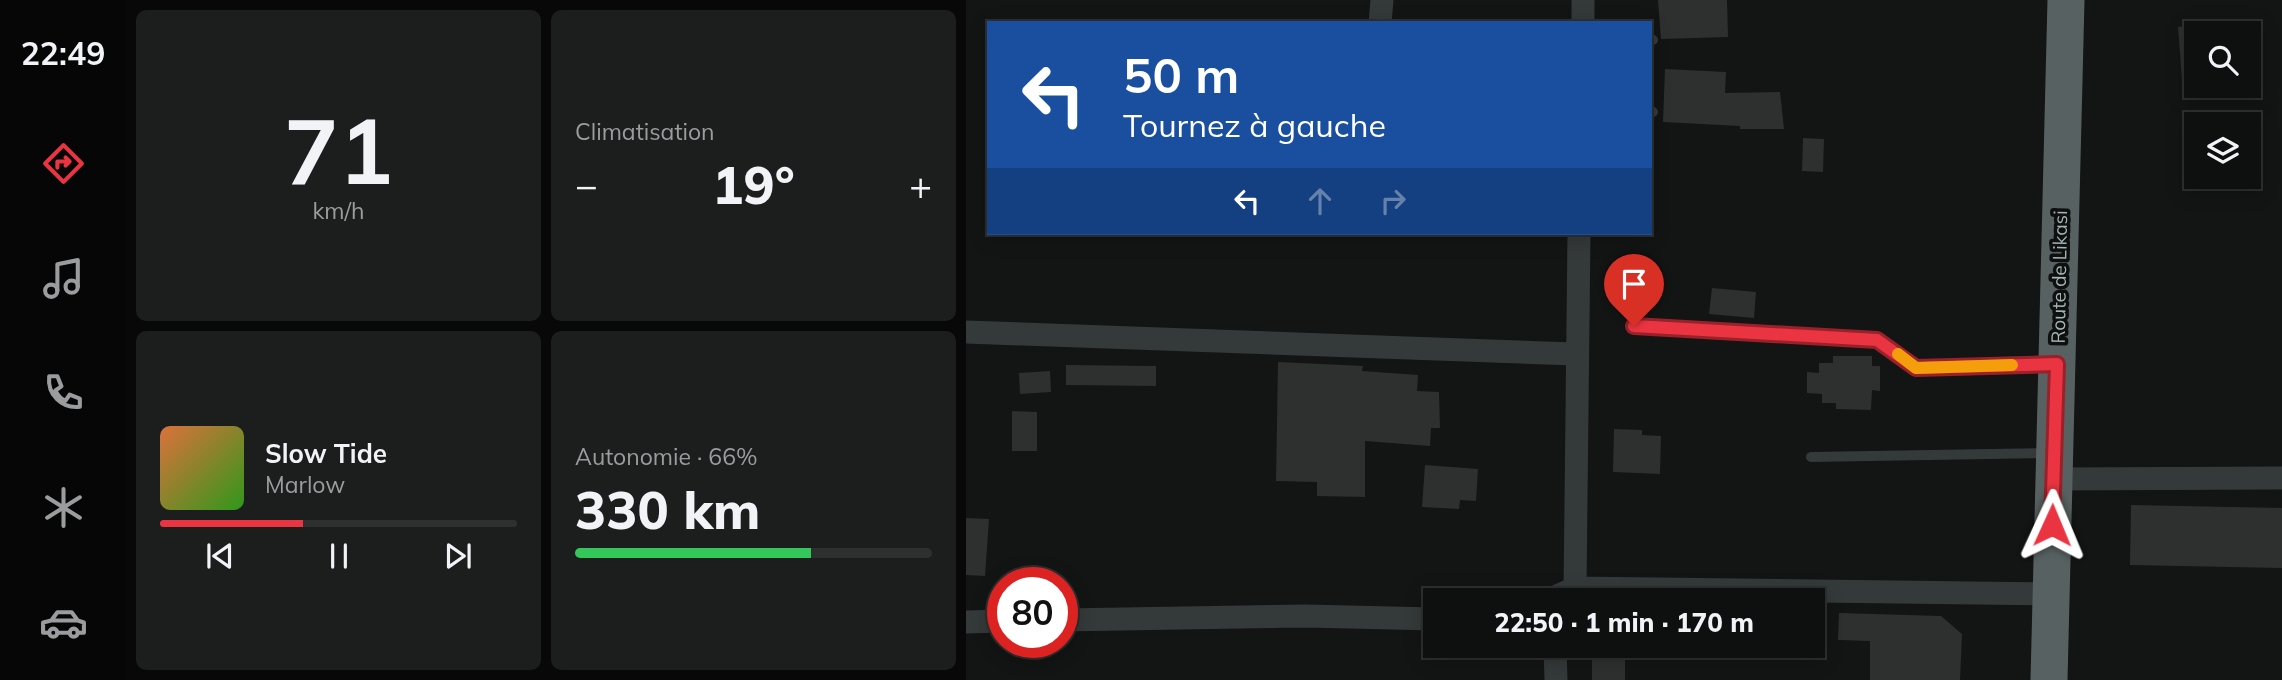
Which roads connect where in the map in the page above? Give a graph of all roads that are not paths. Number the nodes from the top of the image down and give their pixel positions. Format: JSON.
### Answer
{"nodes":[{"id":1,"x":1382,"y":0,"type":"edge"},
{"id":2,"x":1583,"y":0,"type":"edge"},
{"id":3,"x":2066,"y":0,"type":"edge"},
{"id":4,"x":1380,"y":21,"type":"edge"},
{"id":5,"x":1583,"y":21,"type":"edge"},
{"id":6,"x":1579,"y":235,"type":"edge"},
{"id":7,"x":1634,"y":326,"type":"dead end"},
{"id":8,"x":966,"y":332,"type":"edge"},
{"id":9,"x":1575,"y":354,"type":"junction"},
{"id":10,"x":2057,"y":364,"type":"junction"},
{"id":11,"x":1811,"y":457,"type":"dead end"},
{"id":12,"x":2054,"y":466,"type":"junction"},
{"id":13,"x":2282,"y":478,"type":"edge"},
{"id":14,"x":1575,"y":588,"type":"edge"},
{"id":15,"x":1825,"y":591,"type":"edge"},
{"id":16,"x":2051,"y":594,"type":"junction"},
{"id":17,"x":1423,"y":619,"type":"edge"},
{"id":18,"x":1078,"y":620,"type":"edge"},
{"id":19,"x":987,"y":621,"type":"edge"},
{"id":20,"x":966,"y":622,"type":"edge"},
{"id":21,"x":1555,"y":658,"type":"edge"},
{"id":22,"x":1556,"y":680,"type":"edge"},
{"id":23,"x":2049,"y":680,"type":"edge"}],
"edges":[{"from":1,"to":4,"type":"street"},
{"from":2,"to":5,"type":"street"},
{"from":3,"to":10,"type":"highway","name":"Route de Likasi"},
{"from":6,"to":9,"type":"street"},
{"from":7,"to":10,"type":"lane"},
{"from":8,"to":9,"type":"street"},
{"from":9,"to":14,"type":"street"},
{"from":10,"to":12,"type":"highway","name":"Route de Likasi"},
{"from":11,"to":12,"type":"lane"},
{"from":12,"to":13,"type":"street"},
{"from":12,"to":16,"type":"highway","name":"Route de Likasi"},
{"from":15,"to":16,"type":"street"},
{"from":16,"to":23,"type":"highway","name":"Route de Likasi"},
{"from":17,"to":18,"type":"street"},
{"from":19,"to":20,"type":"street"},
{"from":21,"to":22,"type":"street"}]}
